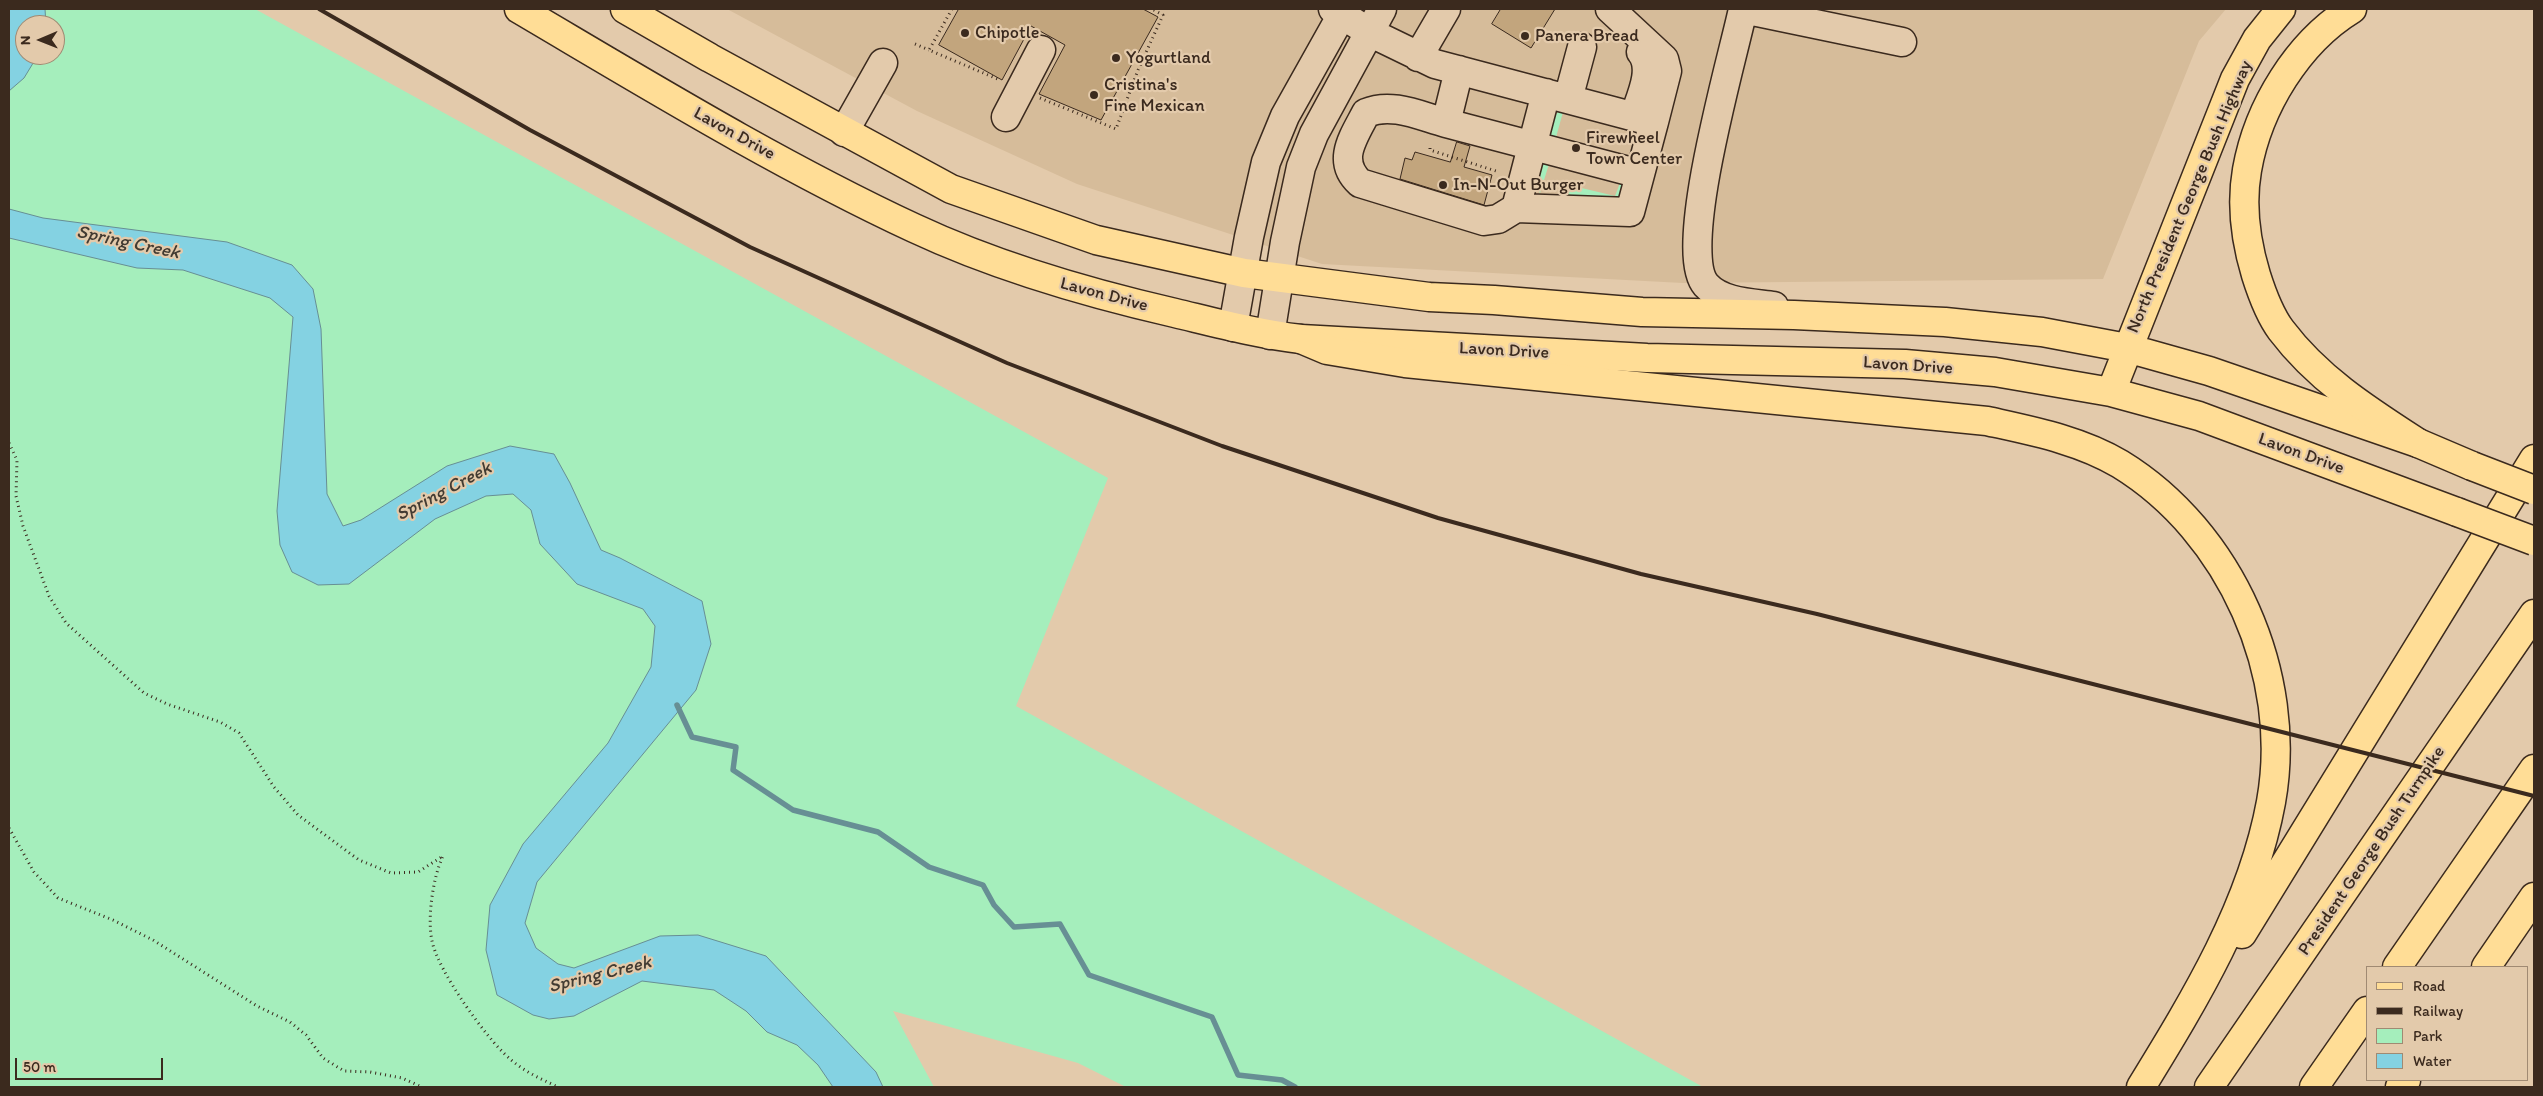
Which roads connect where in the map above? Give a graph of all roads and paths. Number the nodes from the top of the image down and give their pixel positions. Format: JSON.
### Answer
{"nodes":[{"id":1,"x":519,"y":9,"type":"edge"},
{"id":2,"x":625,"y":9,"type":"edge"},
{"id":3,"x":1152,"y":9,"type":"edge"},
{"id":4,"x":1446,"y":9,"type":"edge"},
{"id":5,"x":1595,"y":9,"type":"edge"},
{"id":6,"x":1610,"y":9,"type":"edge"},
{"id":7,"x":1743,"y":9,"type":"edge"},
{"id":8,"x":2281,"y":9,"type":"edge"},
{"id":9,"x":2352,"y":9,"type":"edge"},
{"id":10,"x":1340,"y":10,"type":"edge"},
{"id":11,"x":1375,"y":20,"type":"edge"},
{"id":12,"x":1902,"y":42,"type":"dead end"},
{"id":13,"x":915,"y":44,"type":"dead end"},
{"id":14,"x":1582,"y":47,"type":"dead end"},
{"id":15,"x":929,"y":50,"type":"dead end"},
{"id":16,"x":1041,"y":50,"type":"dead end"},
{"id":17,"x":1418,"y":57,"type":"junction"},
{"id":18,"x":882,"y":63,"type":"dead end"},
{"id":19,"x":1459,"y":70,"type":"junction"},
{"id":20,"x":1557,"y":96,"type":"junction"},
{"id":21,"x":1006,"y":117,"type":"dead end"},
{"id":22,"x":1644,"y":119,"type":"junction"},
{"id":23,"x":1446,"y":123,"type":"junction"},
{"id":24,"x":1116,"y":129,"type":"dead end"},
{"id":25,"x":844,"y":132,"type":"junction"},
{"id":26,"x":1533,"y":146,"type":"junction"},
{"id":27,"x":1430,"y":148,"type":"dead end"},
{"id":28,"x":1496,"y":171,"type":"dead end"},
{"id":29,"x":1640,"y":174,"type":"junction"},
{"id":30,"x":1516,"y":208,"type":"junction"},
{"id":31,"x":1244,"y":273,"type":"junction"},
{"id":32,"x":1279,"y":279,"type":"junction"},
{"id":33,"x":1834,"y":317,"type":"junction"},
{"id":34,"x":1233,"y":327,"type":"junction"},
{"id":35,"x":1270,"y":335,"type":"junction"},
{"id":36,"x":1301,"y":339,"type":"junction"},
{"id":37,"x":2127,"y":348,"type":"junction"},
{"id":38,"x":2111,"y":392,"type":"junction"},
{"id":39,"x":9,"y":443,"type":"edge"},
{"id":40,"x":2418,"y":443,"type":"junction"},
{"id":41,"x":2534,"y":460,"type":"edge"},
{"id":42,"x":2534,"y":490,"type":"edge"},
{"id":43,"x":2534,"y":541,"type":"edge"},
{"id":44,"x":2534,"y":614,"type":"edge"},
{"id":45,"x":2534,"y":769,"type":"edge"},
{"id":46,"x":9,"y":828,"type":"edge"},
{"id":47,"x":2534,"y":897,"type":"edge"},
{"id":48,"x":2534,"y":905,"type":"edge"},
{"id":49,"x":2512,"y":928,"type":"junction"},
{"id":50,"x":2398,"y":966,"type":"edge"},
{"id":51,"x":2487,"y":966,"type":"edge"},
{"id":52,"x":2366,"y":1012,"type":"edge"},
{"id":53,"x":2186,"y":1015,"type":"junction"},
{"id":54,"x":422,"y":1087,"type":"edge"},
{"id":55,"x":558,"y":1087,"type":"edge"},
{"id":56,"x":2141,"y":1087,"type":"edge"},
{"id":57,"x":2209,"y":1087,"type":"edge"},
{"id":58,"x":2314,"y":1087,"type":"edge"}],
"edges":[{"from":1,"to":34,"type":"main road","name":"Lavon Drive"},
{"from":2,"to":25,"type":"main road"},
{"from":3,"to":24,"type":"path"},
{"from":4,"to":17,"type":"street"},
{"from":5,"to":22,"type":"street"},
{"from":6,"to":22,"type":"street"},
{"from":7,"to":12,"type":"street"},
{"from":7,"to":33,"type":"street"},
{"from":8,"to":37,"type":"main road","name":"North President George Bush Highway"},
{"from":9,"to":40,"type":"main road"},
{"from":10,"to":11,"type":"street"},
{"from":10,"to":31,"type":"street"},
{"from":11,"to":17,"type":"street"},
{"from":11,"to":32,"type":"street"},
{"from":13,"to":15,"type":"path"},
{"from":14,"to":20,"type":"street"},
{"from":16,"to":21,"type":"street"},
{"from":17,"to":19,"type":"street"},
{"from":18,"to":25,"type":"street"},
{"from":19,"to":20,"type":"street"},
{"from":19,"to":23,"type":"street"},
{"from":20,"to":22,"type":"street"},
{"from":20,"to":26,"type":"street"},
{"from":22,"to":29,"type":"street"},
{"from":23,"to":26,"type":"street"},
{"from":23,"to":30,"type":"street"},
{"from":25,"to":31,"type":"main road"},
{"from":26,"to":29,"type":"street"},
{"from":26,"to":30,"type":"street"},
{"from":27,"to":28,"type":"path"},
{"from":29,"to":30,"type":"street"},
{"from":31,"to":32,"type":"main road"},
{"from":31,"to":34,"type":"street"},
{"from":32,"to":33,"type":"main road"},
{"from":32,"to":35,"type":"street"},
{"from":33,"to":37,"type":"main road"},
{"from":34,"to":35,"type":"main road","name":"Lavon Drive"},
{"from":35,"to":36,"type":"main road","name":"Lavon Drive"},
{"from":36,"to":38,"type":"main road","name":"Lavon Drive"},
{"from":36,"to":53,"type":"main road"},
{"from":37,"to":38,"type":"main road","name":"North President George Bush Highway"},
{"from":37,"to":40,"type":"main road"},
{"from":38,"to":43,"type":"main road","name":"Lavon Drive","bridge":true},
{"from":39,"to":55,"type":"path"},
{"from":40,"to":42,"type":"main road","bridge":true},
{"from":41,"to":53,"type":"main road"},
{"from":44,"to":57,"type":"main road","name":"President George Bush Turnpike"},
{"from":45,"to":50,"type":"main road"},
{"from":46,"to":54,"type":"path"},
{"from":47,"to":49,"type":"main road"},
{"from":48,"to":49,"type":"main road"},
{"from":49,"to":51,"type":"main road"},
{"from":52,"to":58,"type":"main road"},
{"from":53,"to":56,"type":"main road"}]}
